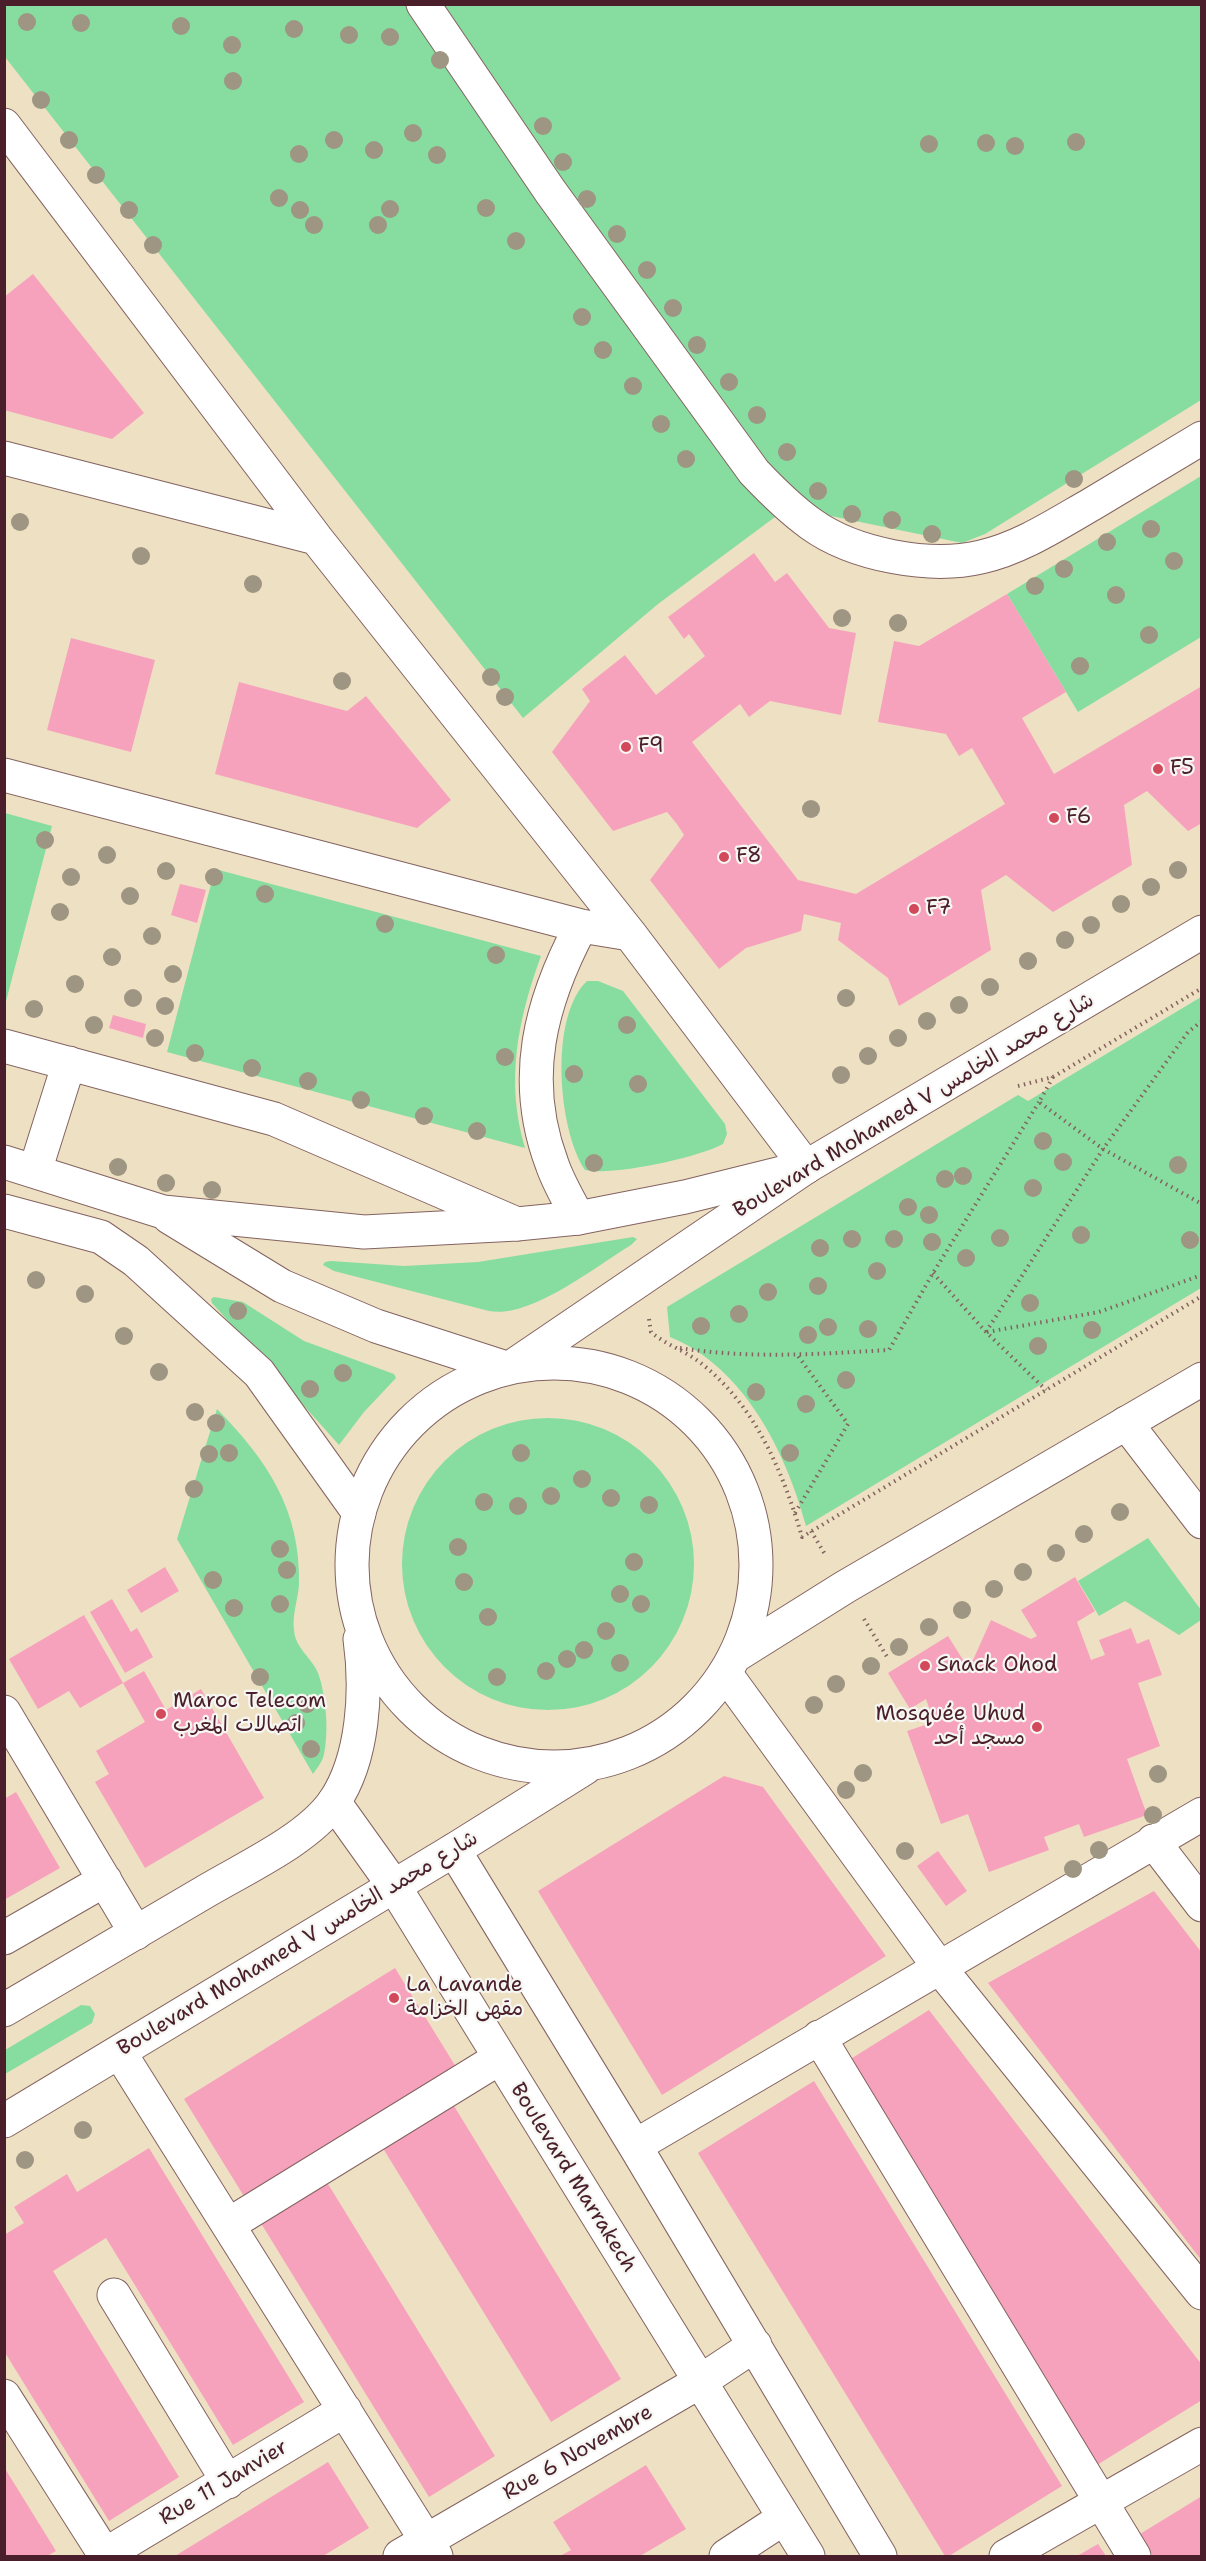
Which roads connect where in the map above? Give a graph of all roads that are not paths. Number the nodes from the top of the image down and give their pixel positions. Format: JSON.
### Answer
{"nodes":[{"id":1,"x":423,"y":4,"type":"edge"},
{"id":2,"x":4,"y":125,"type":"edge"},
{"id":3,"x":1202,"y":438,"type":"edge"},
{"id":4,"x":4,"y":458,"type":"edge"},
{"id":5,"x":316,"y":538,"type":"junction"},
{"id":6,"x":4,"y":775,"type":"edge"},
{"id":7,"x":581,"y":926,"type":"junction"},
{"id":8,"x":1202,"y":932,"type":"edge"},
{"id":9,"x":630,"y":934,"type":"junction"},
{"id":10,"x":4,"y":1046,"type":"edge"},
{"id":11,"x":69,"y":1063,"type":"junction"},
{"id":12,"x":4,"y":1162,"type":"edge"},
{"id":13,"x":806,"y":1167,"type":"junction"},
{"id":14,"x":35,"y":1171,"type":"junction"},
{"id":15,"x":4,"y":1211,"type":"edge"},
{"id":16,"x":163,"y":1212,"type":"junction"},
{"id":17,"x":578,"y":1218,"type":"junction"},
{"id":18,"x":517,"y":1224,"type":"junction"},
{"id":19,"x":509,"y":1368,"type":"junction"},
{"id":20,"x":1202,"y":1379,"type":"edge"},
{"id":21,"x":1126,"y":1423,"type":"junction"},
{"id":22,"x":359,"y":1513,"type":"junction"},
{"id":23,"x":1202,"y":1522,"type":"edge"},
{"id":24,"x":354,"y":1595,"type":"junction"},
{"id":25,"x":730,"y":1665,"type":"junction"},
{"id":26,"x":4,"y":1712,"type":"edge"},
{"id":27,"x":15,"y":1756,"type":"edge"},
{"id":28,"x":589,"y":1765,"type":"junction"},
{"id":29,"x":334,"y":1802,"type":"junction"},
{"id":30,"x":1202,"y":1814,"type":"edge"},
{"id":31,"x":1153,"y":1841,"type":"junction"},
{"id":32,"x":454,"y":1850,"type":"junction"},
{"id":33,"x":105,"y":1880,"type":"junction"},
{"id":34,"x":394,"y":1886,"type":"junction"},
{"id":35,"x":1202,"y":1905,"type":"edge"},
{"id":36,"x":136,"y":1933,"type":"junction"},
{"id":37,"x":4,"y":1938,"type":"edge"},
{"id":38,"x":939,"y":1967,"type":"junction"},
{"id":39,"x":4,"y":2010,"type":"edge"},
{"id":40,"x":819,"y":2037,"type":"junction"},
{"id":41,"x":120,"y":2053,"type":"junction"},
{"id":42,"x":498,"y":2058,"type":"junction"},
{"id":43,"x":4,"y":2121,"type":"edge"},
{"id":44,"x":635,"y":2146,"type":"junction"},
{"id":45,"x":228,"y":2226,"type":"junction"},
{"id":46,"x":1202,"y":2293,"type":"edge"},
{"id":47,"x":114,"y":2295,"type":"dead end"},
{"id":48,"x":754,"y":2345,"type":"junction"},
{"id":49,"x":701,"y":2381,"type":"junction"},
{"id":50,"x":4,"y":2396,"type":"edge"},
{"id":51,"x":345,"y":2410,"type":"junction"},
{"id":52,"x":1202,"y":2444,"type":"edge"},
{"id":53,"x":228,"y":2482,"type":"junction"},
{"id":54,"x":1101,"y":2502,"type":"junction"},
{"id":55,"x":784,"y":2518,"type":"junction"},
{"id":56,"x":420,"y":2551,"type":"edge"},
{"id":57,"x":104,"y":2556,"type":"edge"},
{"id":58,"x":726,"y":2556,"type":"edge"},
{"id":59,"x":808,"y":2556,"type":"edge"},
{"id":60,"x":880,"y":2556,"type":"edge"},
{"id":61,"x":1006,"y":2556,"type":"edge"},
{"id":62,"x":1134,"y":2556,"type":"edge"}],
"edges":[{"from":1,"to":3,"type":"main road"},
{"from":2,"to":5,"type":"main road"},
{"from":4,"to":5,"type":"main road"},
{"from":5,"to":9,"type":"main road"},
{"from":6,"to":7,"type":"main road"},
{"from":7,"to":9,"type":"main road"},
{"from":7,"to":17,"type":"main road"},
{"from":8,"to":13,"type":"main road","name":"Boulevard Mohamed V شارع محمد الخامس"},
{"from":9,"to":13,"type":"main road"},
{"from":10,"to":11,"type":"main road"},
{"from":11,"to":14,"type":"main road"},
{"from":11,"to":18,"type":"main road"},
{"from":12,"to":14,"type":"main road"},
{"from":13,"to":17,"type":"main road"},
{"from":13,"to":19,"type":"main road","name":"Boulevard Mohamed V شارع محمد الخامس"},
{"from":14,"to":16,"type":"main road"},
{"from":15,"to":22,"type":"main road"},
{"from":16,"to":18,"type":"main road"},
{"from":16,"to":19,"type":"main road"},
{"from":17,"to":18,"type":"main road"},
{"from":19,"to":22,"type":"main road"},
{"from":19,"to":25,"type":"main road"},
{"from":20,"to":21,"type":"main road"},
{"from":21,"to":23,"type":"main road"},
{"from":21,"to":25,"type":"main road"},
{"from":22,"to":24,"type":"main road"},
{"from":24,"to":28,"type":"main road"},
{"from":24,"to":29,"type":"main road"},
{"from":25,"to":28,"type":"main road"},
{"from":25,"to":38,"type":"main road"},
{"from":26,"to":27,"type":"main road"},
{"from":27,"to":33,"type":"main road"},
{"from":28,"to":32,"type":"main road","name":"Boulevard Mohamed V شارع محمد الخامس"},
{"from":29,"to":34,"type":"main road","name":"Boulevard Marrakech"},
{"from":29,"to":36,"type":"main road"},
{"from":30,"to":31,"type":"main road"},
{"from":31,"to":35,"type":"main road"},
{"from":31,"to":38,"type":"main road"},
{"from":32,"to":34,"type":"main road","name":"Boulevard Mohamed V شارع محمد الخامس"},
{"from":32,"to":44,"type":"main road"},
{"from":33,"to":36,"type":"main road"},
{"from":33,"to":37,"type":"main road"},
{"from":34,"to":41,"type":"main road","name":"Boulevard Mohamed V شارع محمد الخامس"},
{"from":34,"to":42,"type":"main road","name":"Boulevard Marrakech"},
{"from":36,"to":39,"type":"main road"},
{"from":38,"to":40,"type":"main road"},
{"from":38,"to":46,"type":"main road"},
{"from":40,"to":44,"type":"main road"},
{"from":40,"to":54,"type":"main road"},
{"from":41,"to":43,"type":"main road","name":"Boulevard Mohamed V شارع محمد الخامس"},
{"from":41,"to":45,"type":"main road"},
{"from":42,"to":45,"type":"main road"},
{"from":42,"to":49,"type":"main road","name":"Boulevard Marrakech"},
{"from":44,"to":48,"type":"main road"},
{"from":45,"to":51,"type":"main road"},
{"from":47,"to":53,"type":"main road"},
{"from":48,"to":49,"type":"main road","name":"Rue 6 Novembre"},
{"from":48,"to":60,"type":"main road"},
{"from":49,"to":55,"type":"main road","name":"Boulevard Marrakech"},
{"from":49,"to":56,"type":"main road","name":"Rue 6 Novembre"},
{"from":50,"to":57,"type":"main road"},
{"from":51,"to":53,"type":"main road","name":"Rue 11 Janvier"},
{"from":51,"to":56,"type":"main road"},
{"from":52,"to":54,"type":"main road"},
{"from":53,"to":57,"type":"main road","name":"Rue 11 Janvier"},
{"from":54,"to":61,"type":"main road"},
{"from":54,"to":62,"type":"main road"},
{"from":55,"to":58,"type":"main road"},
{"from":55,"to":59,"type":"main road","name":"Boulevard Marrakech"}]}
